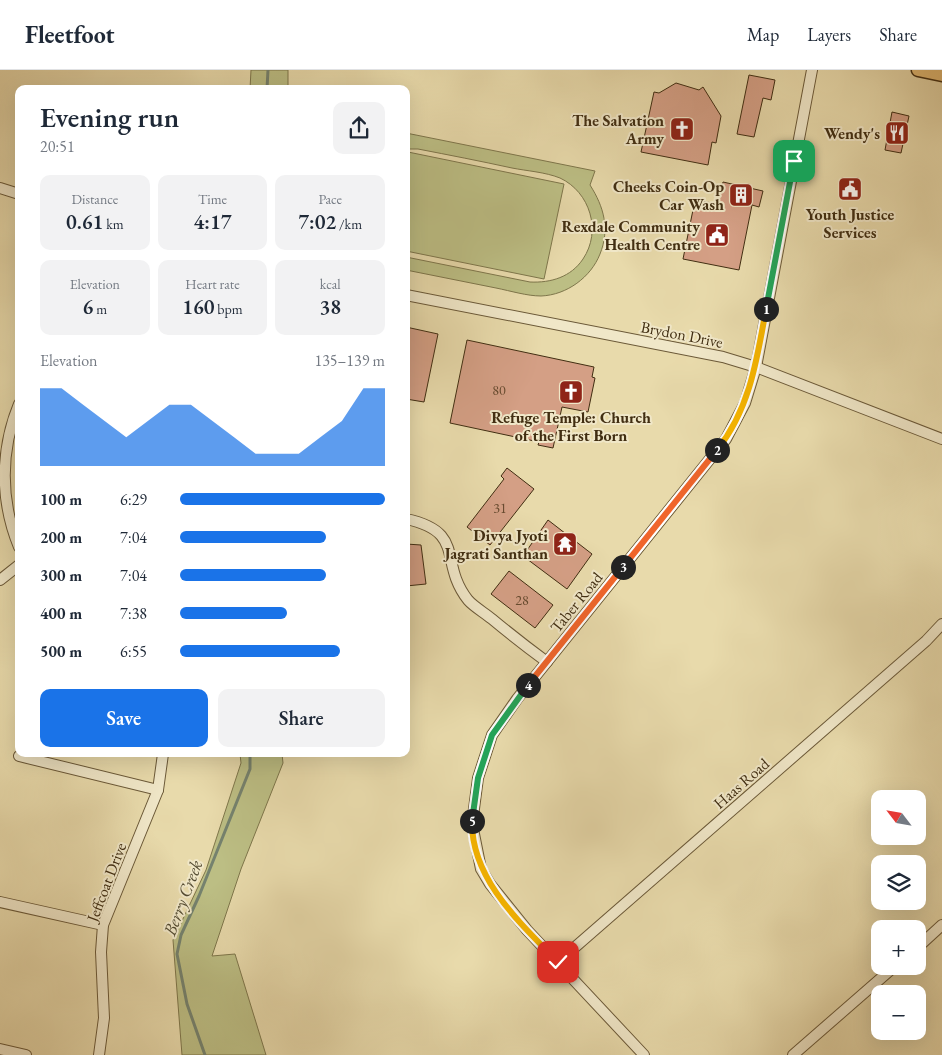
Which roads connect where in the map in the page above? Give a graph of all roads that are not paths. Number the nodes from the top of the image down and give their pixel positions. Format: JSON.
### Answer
{"nodes":[{"id":1,"x":812,"y":70,"type":"edge"},
{"id":2,"x":918,"y":70,"type":"edge"},
{"id":3,"x":940,"y":73,"type":"edge"},
{"id":4,"x":0,"y":188,"type":"edge"},
{"id":5,"x":15,"y":193,"type":"edge"},
{"id":6,"x":410,"y":296,"type":"edge"},
{"id":7,"x":756,"y":367,"type":"junction"},
{"id":8,"x":15,"y":414,"type":"edge"},
{"id":9,"x":942,"y":440,"type":"edge"},
{"id":10,"x":410,"y":520,"type":"edge"},
{"id":11,"x":15,"y":537,"type":"edge"},
{"id":12,"x":15,"y":568,"type":"edge"},
{"id":13,"x":0,"y":580,"type":"edge"},
{"id":14,"x":942,"y":624,"type":"edge"},
{"id":15,"x":547,"y":662,"type":"junction"},
{"id":16,"x":23,"y":757,"type":"edge"},
{"id":17,"x":163,"y":757,"type":"edge"},
{"id":18,"x":158,"y":790,"type":"junction"},
{"id":19,"x":0,"y":902,"type":"edge"},
{"id":20,"x":104,"y":925,"type":"junction"},
{"id":21,"x":942,"y":925,"type":"edge"},
{"id":22,"x":926,"y":939,"type":"edge"},
{"id":23,"x":558,"y":962,"type":"junction"},
{"id":24,"x":885,"y":975,"type":"edge"},
{"id":25,"x":0,"y":1049,"type":"edge"},
{"id":26,"x":26,"y":1055,"type":"edge"},
{"id":27,"x":99,"y":1055,"type":"edge"},
{"id":28,"x":644,"y":1055,"type":"edge"},
{"id":29,"x":793,"y":1055,"type":"edge"}],
"edges":[{"from":1,"to":7,"type":"street","name":"Taber Road"},
{"from":2,"to":3,"type":"main road"},
{"from":4,"to":5,"type":"street"},
{"from":6,"to":7,"type":"street","name":"Brydon Drive"},
{"from":7,"to":9,"type":"street","name":"Brydon Drive"},
{"from":7,"to":15,"type":"street","name":"Taber Road"},
{"from":8,"to":11,"type":"street"},
{"from":10,"to":15,"type":"street"},
{"from":12,"to":13,"type":"street"},
{"from":14,"to":23,"type":"street","name":"Haas Road"},
{"from":15,"to":23,"type":"street","name":"Taber Road"},
{"from":16,"to":18,"type":"street"},
{"from":17,"to":18,"type":"street","name":"Jeffcoat Drive"},
{"from":18,"to":20,"type":"street","name":"Jeffcoat Drive"},
{"from":19,"to":20,"type":"street"},
{"from":20,"to":27,"type":"street","name":"Jeffcoat Drive"},
{"from":21,"to":22,"type":"street"},
{"from":23,"to":28,"type":"street","name":"Taber Road"},
{"from":24,"to":29,"type":"street"},
{"from":25,"to":26,"type":"street"}]}
